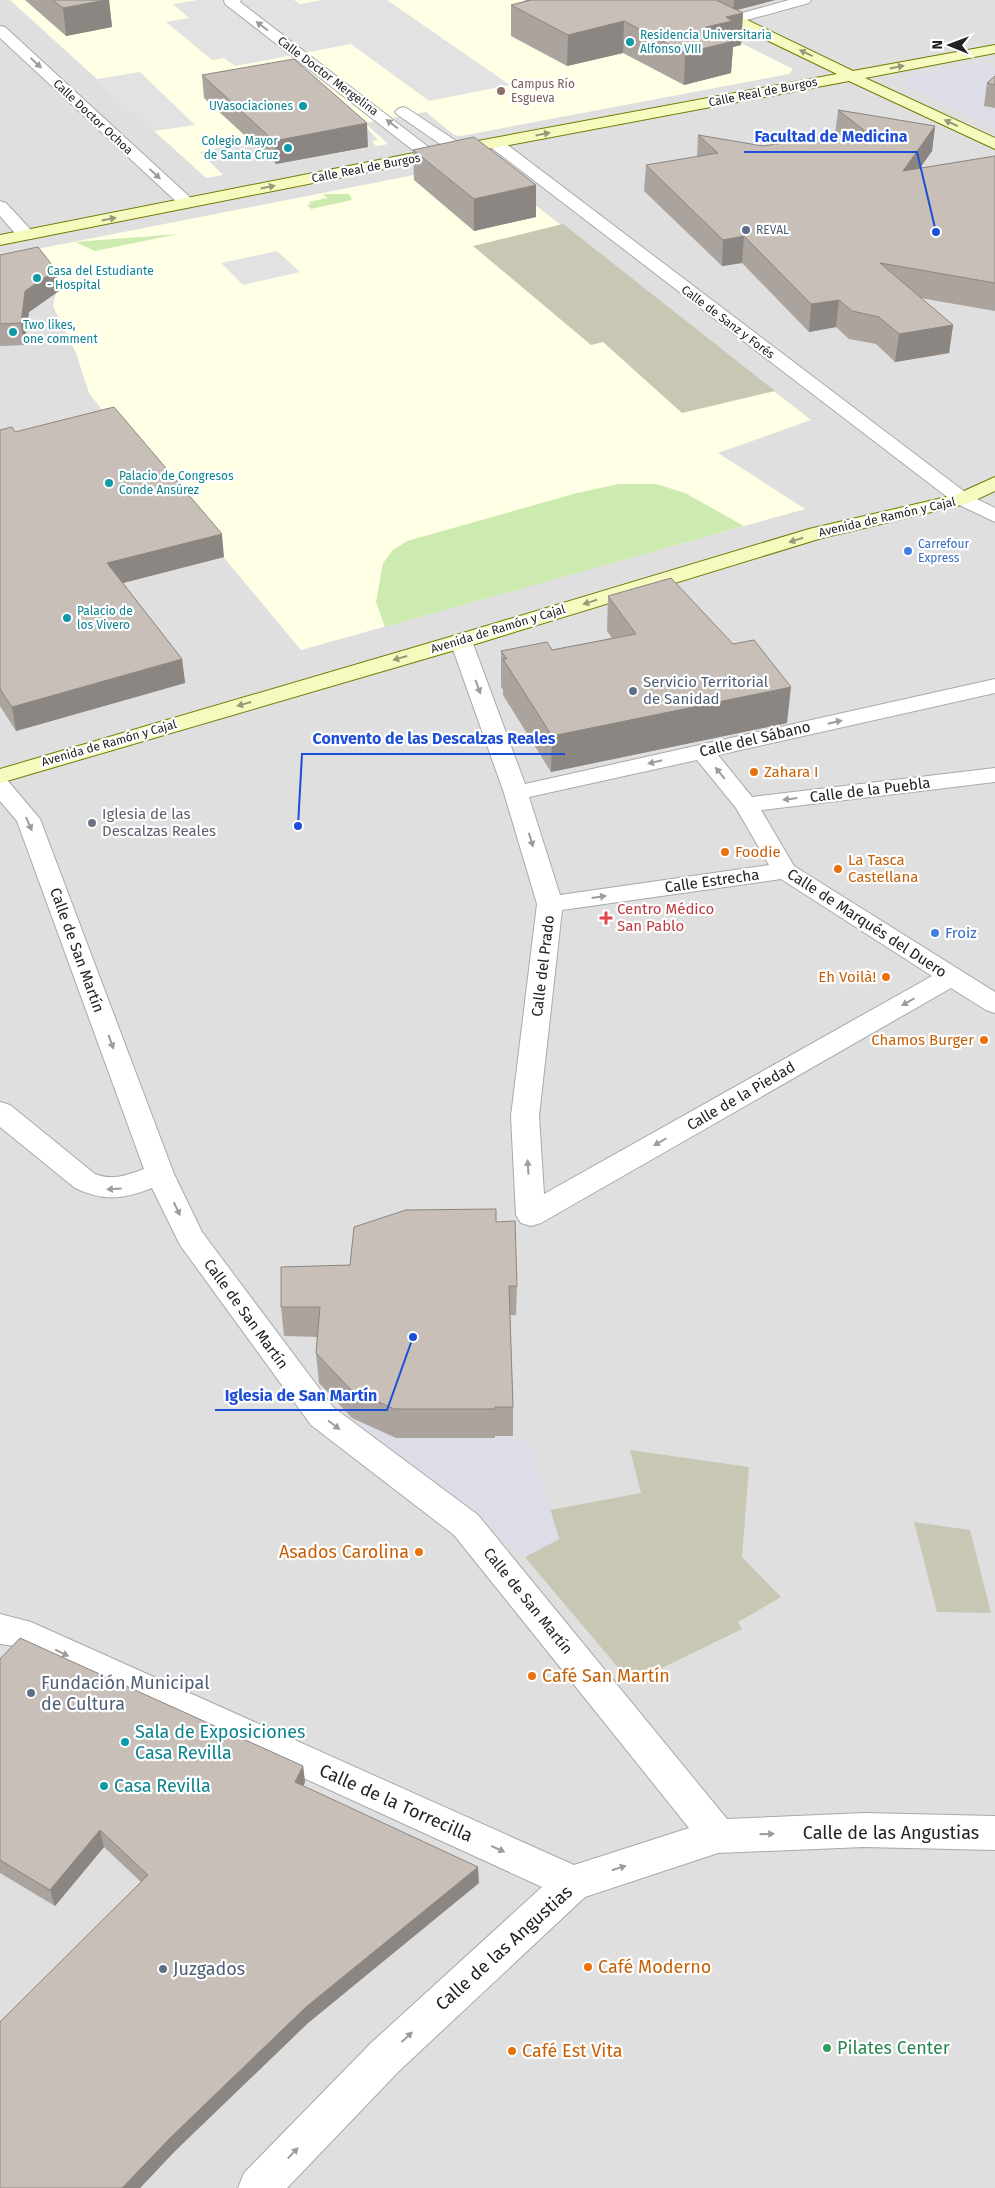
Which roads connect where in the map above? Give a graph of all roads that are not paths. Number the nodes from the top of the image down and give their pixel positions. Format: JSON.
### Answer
{"nodes":[{"id":1,"x":234,"y":0,"type":"edge"},
{"id":2,"x":694,"y":0,"type":"edge"},
{"id":3,"x":804,"y":0,"type":"edge"},
{"id":4,"x":736,"y":19,"type":"junction"},
{"id":5,"x":1,"y":32,"type":"edge"},
{"id":6,"x":995,"y":48,"type":"edge"},
{"id":7,"x":850,"y":75,"type":"junction"},
{"id":8,"x":395,"y":106,"type":"dead end"},
{"id":9,"x":495,"y":143,"type":"junction"},
{"id":10,"x":995,"y":144,"type":"edge"},
{"id":11,"x":458,"y":150,"type":"junction"},
{"id":12,"x":429,"y":155,"type":"junction"},
{"id":13,"x":187,"y":203,"type":"junction"},
{"id":14,"x":0,"y":206,"type":"edge"},
{"id":15,"x":26,"y":235,"type":"junction"},
{"id":16,"x":0,"y":240,"type":"edge"},
{"id":17,"x":995,"y":483,"type":"edge"},
{"id":18,"x":962,"y":499,"type":"junction"},
{"id":19,"x":995,"y":516,"type":"edge"},
{"id":20,"x":462,"y":641,"type":"junction"},
{"id":21,"x":995,"y":686,"type":"edge"},
{"id":22,"x":702,"y":751,"type":"junction"},
{"id":23,"x":995,"y":775,"type":"edge"},
{"id":24,"x":0,"y":776,"type":"edge"},
{"id":25,"x":0,"y":786,"type":"edge"},
{"id":26,"x":516,"y":793,"type":"junction"},
{"id":27,"x":746,"y":805,"type":"junction"},
{"id":28,"x":785,"y":871,"type":"junction"},
{"id":29,"x":550,"y":904,"type":"junction"},
{"id":30,"x":950,"y":978,"type":"junction"},
{"id":31,"x":995,"y":1004,"type":"edge"},
{"id":32,"x":0,"y":1112,"type":"edge"},
{"id":33,"x":160,"y":1174,"type":"junction"},
{"id":34,"x":532,"y":1215,"type":"joint"},
{"id":35,"x":9,"y":1630,"type":"edge"},
{"id":36,"x":995,"y":1833,"type":"edge"},
{"id":37,"x":718,"y":1836,"type":"junction"},
{"id":38,"x":573,"y":1883,"type":"junction"},
{"id":39,"x":259,"y":2188,"type":"edge"}],
"edges":[{"from":12,"to":1,"type":"street","name":"Calle Doctor Mergelina","one_way":true},
{"from":2,"to":4,"type":"street"},
{"from":3,"to":4,"type":"street"},
{"from":7,"to":4,"type":"street","one_way":true},
{"from":5,"to":13,"type":"street","name":"Calle Doctor Ochoa","one_way":true},
{"from":7,"to":6,"type":"street","name":"Calle Real de Burgos","one_way":true},
{"from":9,"to":7,"type":"street","name":"Calle Real de Burgos","one_way":true},
{"from":10,"to":7,"type":"street","one_way":true},
{"from":8,"to":11,"type":"street","name":"Calle Doctor Mergelina"},
{"from":9,"to":11,"type":"street","name":"Calle Real de Burgos"},
{"from":9,"to":18,"type":"street","name":"Calle de Sanz y Forés"},
{"from":11,"to":12,"type":"street","name":"Calle Real de Burgos"},
{"from":13,"to":12,"type":"street","name":"Calle Real de Burgos","one_way":true},
{"from":15,"to":13,"type":"street","name":"Calle Real de Burgos","one_way":true},
{"from":14,"to":15,"type":"street"},
{"from":15,"to":16,"type":"street","name":"Calle Real de Burgos"},
{"from":17,"to":18,"type":"street","name":"Avenida de Ramón y Cajal"},
{"from":18,"to":19,"type":"street","name":"Calle de Sanz y Forés"},
{"from":18,"to":20,"type":"street","name":"Avenida de Ramón y Cajal","one_way":true},
{"from":20,"to":24,"type":"street","name":"Avenida de Ramón y Cajal","one_way":true},
{"from":20,"to":26,"type":"street","name":"Calle del Prado","one_way":true},
{"from":22,"to":21,"type":"street","name":"Calle del Sábano","one_way":true},
{"from":22,"to":26,"type":"street","name":"Calle del Sábano","one_way":true},
{"from":27,"to":22,"type":"street","name":"Calle de Marqués del Duero","one_way":true},
{"from":23,"to":27,"type":"street","name":"Calle de la Puebla","one_way":true},
{"from":25,"to":33,"type":"street","name":"Calle de San Martín","one_way":true},
{"from":26,"to":29,"type":"street","name":"Calle del Prado","one_way":true},
{"from":27,"to":28,"type":"street","name":"Calle de Marqués del Duero"},
{"from":29,"to":28,"type":"street","name":"Calle Estrecha","one_way":true},
{"from":28,"to":30,"type":"street","name":"Calle de Marqués del Duero"},
{"from":34,"to":29,"type":"street","name":"Calle del Prado","one_way":true},
{"from":30,"to":31,"type":"street","name":"Calle de Marqués del Duero"},
{"from":30,"to":34,"type":"street","name":"Calle de la Piedad","one_way":true},
{"from":33,"to":32,"type":"street","one_way":true},
{"from":33,"to":37,"type":"street","name":"Calle de San Martín","one_way":true},
{"from":35,"to":38,"type":"street","name":"Calle de la Torrecilla","one_way":true},
{"from":37,"to":36,"type":"street","name":"Calle de las Angustias","one_way":true},
{"from":38,"to":37,"type":"street","name":"Calle de las Angustias","one_way":true},
{"from":39,"to":38,"type":"street","name":"Calle de las Angustias","one_way":true}]}
